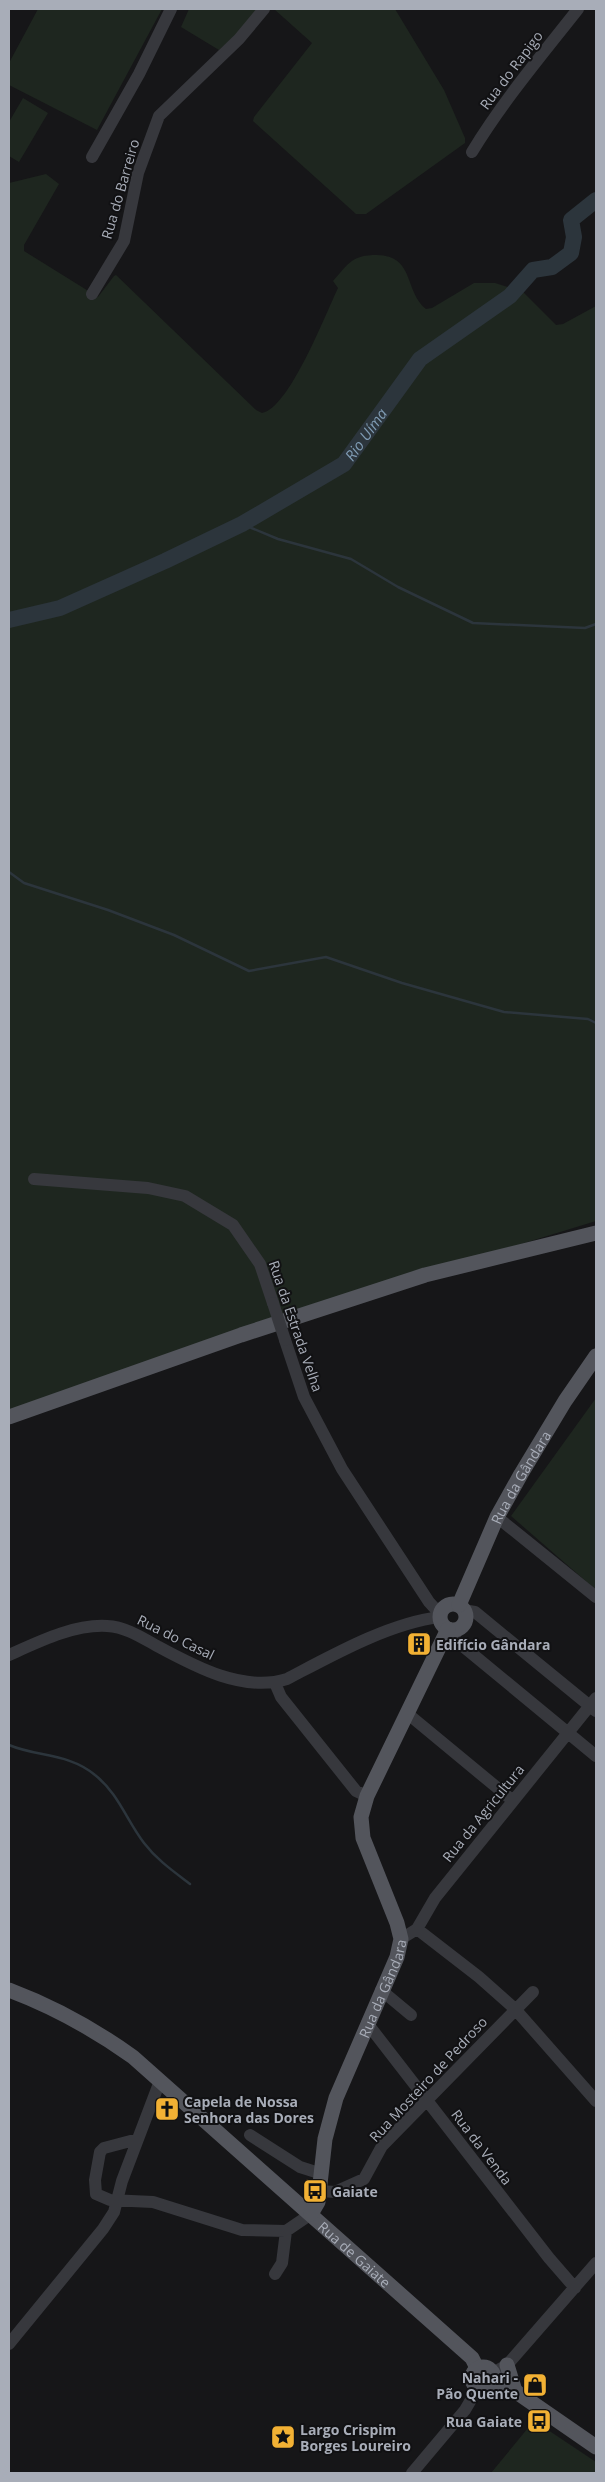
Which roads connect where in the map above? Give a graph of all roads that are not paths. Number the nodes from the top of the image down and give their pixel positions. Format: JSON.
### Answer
{"nodes":[{"id":1,"x":170,"y":9,"type":"edge"},
{"id":2,"x":264,"y":9,"type":"edge"},
{"id":3,"x":578,"y":9,"type":"edge"},
{"id":4,"x":472,"y":152,"type":"dead end"},
{"id":5,"x":92,"y":157,"type":"dead end"},
{"id":6,"x":92,"y":294,"type":"dead end"},
{"id":7,"x":34,"y":1179,"type":"dead end"},
{"id":8,"x":596,"y":1233,"type":"edge"},
{"id":9,"x":596,"y":1356,"type":"edge"},
{"id":10,"x":9,"y":1417,"type":"edge"},
{"id":11,"x":497,"y":1517,"type":"junction"},
{"id":12,"x":596,"y":1597,"type":"edge"},
{"id":13,"x":461,"y":1608,"type":"junction"},
{"id":14,"x":445,"y":1622,"type":"junction"},
{"id":15,"x":9,"y":1655,"type":"edge"},
{"id":16,"x":275,"y":1683,"type":"junction"},
{"id":17,"x":594,"y":1705,"type":"edge"},
{"id":18,"x":408,"y":1714,"type":"junction"},
{"id":19,"x":568,"y":1732,"type":"junction"},
{"id":20,"x":596,"y":1756,"type":"edge"},
{"id":21,"x":367,"y":1796,"type":"junction"},
{"id":22,"x":512,"y":1800,"type":"junction"},
{"id":23,"x":417,"y":1928,"type":"junction"},
{"id":24,"x":401,"y":1939,"type":"junction"},
{"id":25,"x":9,"y":1990,"type":"edge"},
{"id":26,"x":381,"y":1990,"type":"junction"},
{"id":27,"x":533,"y":1992,"type":"dead end"},
{"id":28,"x":515,"y":2009,"type":"junction"},
{"id":29,"x":411,"y":2015,"type":"dead end"},
{"id":30,"x":368,"y":2023,"type":"junction"},
{"id":31,"x":160,"y":2081,"type":"junction"},
{"id":32,"x":427,"y":2100,"type":"junction"},
{"id":33,"x":596,"y":2101,"type":"edge"},
{"id":34,"x":250,"y":2135,"type":"dead end"},
{"id":35,"x":138,"y":2139,"type":"junction"},
{"id":36,"x":322,"y":2174,"type":"junction"},
{"id":37,"x":320,"y":2191,"type":"junction"},
{"id":38,"x":116,"y":2201,"type":"junction"},
{"id":39,"x":311,"y":2214,"type":"junction"},
{"id":40,"x":286,"y":2231,"type":"junction"},
{"id":41,"x":596,"y":2263,"type":"edge"},
{"id":42,"x":275,"y":2274,"type":"dead end"},
{"id":43,"x":575,"y":2288,"type":"junction"},
{"id":44,"x":9,"y":2344,"type":"edge"},
{"id":45,"x":507,"y":2365,"type":"junction"},
{"id":46,"x":478,"y":2368,"type":"junction"},
{"id":47,"x":493,"y":2377,"type":"junction"},
{"id":48,"x":478,"y":2388,"type":"junction"},
{"id":49,"x":515,"y":2391,"type":"junction"},
{"id":50,"x":596,"y":2447,"type":"edge"},
{"id":51,"x":412,"y":2473,"type":"edge"}],
"edges":[{"from":1,"to":5,"type":"street"},
{"from":2,"to":6,"type":"street","name":"Rua do Barreiro"},
{"from":3,"to":4,"type":"street","name":"Rua do Rapigo"},
{"from":7,"to":14,"type":"street","name":"Rua da Estrada Velha","bridge":true},
{"from":8,"to":10,"type":"main road"},
{"from":9,"to":11,"type":"main road","name":"Rua da Gândara"},
{"from":11,"to":12,"type":"street"},
{"from":11,"to":13,"type":"main road","name":"Rua da Gândara"},
{"from":13,"to":14,"type":"main road"},
{"from":13,"to":14,"type":"main road","name":"Rua da Gândara"},
{"from":13,"to":17,"type":"street"},
{"from":14,"to":16,"type":"street","name":"Rua do Casal"},
{"from":14,"to":18,"type":"main road","name":"Rua da Gândara"},
{"from":14,"to":19,"type":"street","name":"Rua da Estrada Velha"},
{"from":15,"to":16,"type":"street","name":"Rua do Casal"},
{"from":16,"to":21,"type":"street"},
{"from":17,"to":19,"type":"street","name":"Rua da Agricultura"},
{"from":18,"to":21,"type":"main road","name":"Rua da Gândara"},
{"from":18,"to":22,"type":"street"},
{"from":19,"to":20,"type":"street","name":"Rua da Estrada Velha"},
{"from":19,"to":22,"type":"street","name":"Rua da Agricultura"},
{"from":21,"to":24,"type":"main road","name":"Rua da Gândara"},
{"from":22,"to":23,"type":"street","name":"Rua da Agricultura"},
{"from":23,"to":24,"type":"street","name":"Rua da Agricultura"},
{"from":23,"to":28,"type":"street"},
{"from":24,"to":26,"type":"main road","name":"Rua da Gândara"},
{"from":25,"to":31,"type":"main road","name":"Rua de Gaiate"},
{"from":26,"to":29,"type":"street"},
{"from":26,"to":30,"type":"main road","name":"Rua da Gândara"},
{"from":27,"to":28,"type":"street","name":"Rua Mosteiro de Pedroso"},
{"from":28,"to":32,"type":"street","name":"Rua Mosteiro de Pedroso"},
{"from":28,"to":33,"type":"street"},
{"from":30,"to":32,"type":"street","name":"Rua da Venda"},
{"from":30,"to":36,"type":"main road","name":"Rua da Gândara"},
{"from":31,"to":35,"type":"street"},
{"from":31,"to":39,"type":"main road","name":"Rua de Gaiate"},
{"from":32,"to":37,"type":"street","name":"Rua Mosteiro de Pedroso"},
{"from":32,"to":43,"type":"street","name":"Rua da Venda"},
{"from":34,"to":36,"type":"street"},
{"from":35,"to":38,"type":"street"},
{"from":35,"to":38,"type":"street"},
{"from":36,"to":37,"type":"main road","name":"Rua da Gândara"},
{"from":37,"to":39,"type":"main road","name":"Rua da Gândara"},
{"from":38,"to":40,"type":"street"},
{"from":38,"to":44,"type":"street"},
{"from":39,"to":40,"type":"street"},
{"from":39,"to":46,"type":"main road","name":"Rua de Gaiate"},
{"from":40,"to":42,"type":"street"},
{"from":41,"to":43,"type":"street"},
{"from":43,"to":45,"type":"street"},
{"from":45,"to":47,"type":"street"},
{"from":45,"to":49,"type":"main road"},
{"from":46,"to":47,"type":"main road","name":"Rua de Gaiate"},
{"from":46,"to":48,"type":"main road"},
{"from":47,"to":48,"type":"main road"},
{"from":47,"to":49,"type":"main road","name":"Rua de Gaiate"},
{"from":48,"to":51,"type":"street"},
{"from":49,"to":50,"type":"main road","name":"Rua de Gaiate"}]}
